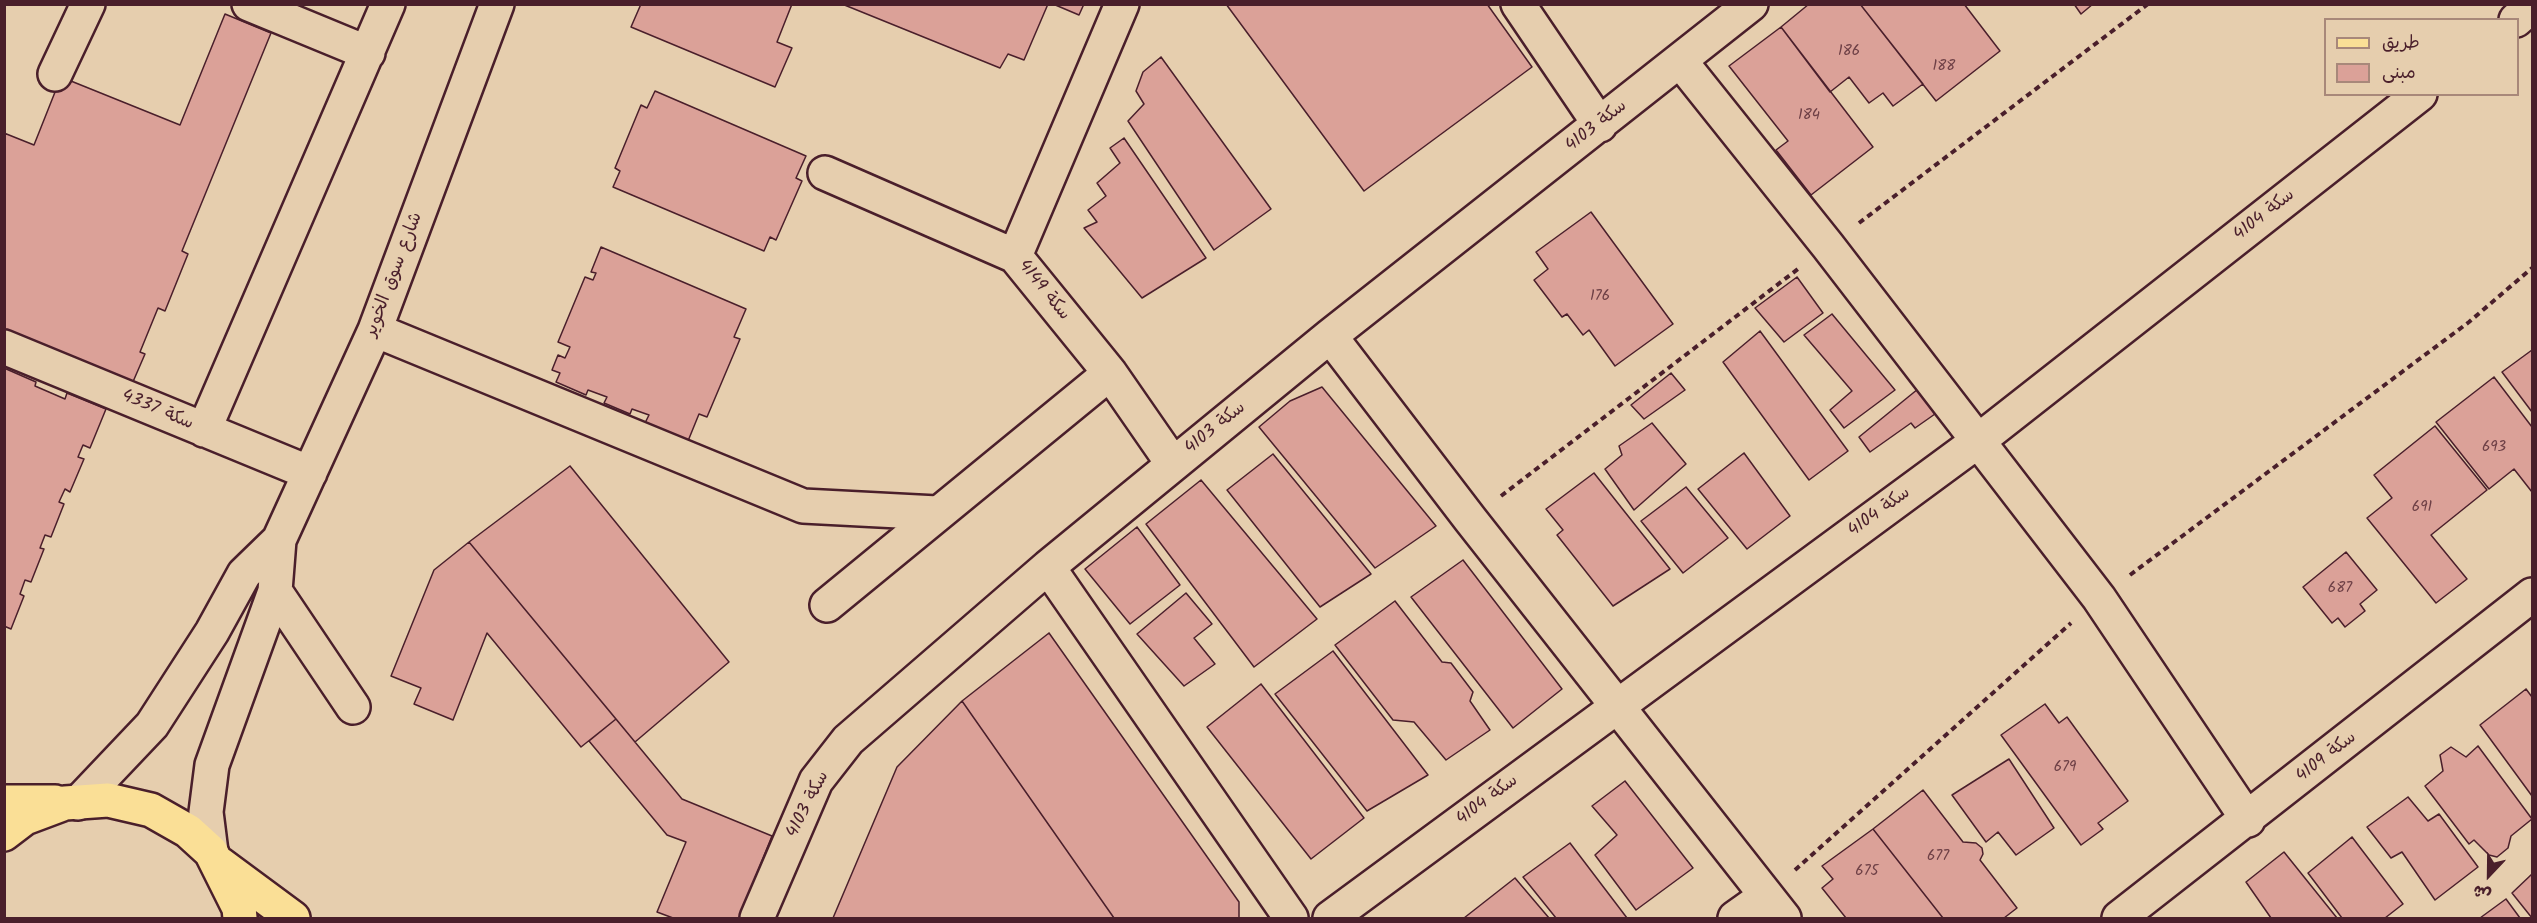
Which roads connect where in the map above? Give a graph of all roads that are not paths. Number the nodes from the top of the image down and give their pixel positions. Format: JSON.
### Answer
{"nodes":[{"id":1,"x":87,"y":4,"type":"edge"},
{"id":2,"x":249,"y":4,"type":"edge"},
{"id":3,"x":388,"y":4,"type":"edge"},
{"id":4,"x":497,"y":4,"type":"edge"},
{"id":5,"x":1122,"y":4,"type":"edge"},
{"id":6,"x":1518,"y":4,"type":"edge"},
{"id":7,"x":1751,"y":4,"type":"edge"},
{"id":8,"x":2532,"y":6,"type":"edge"},
{"id":9,"x":2518,"y":18,"type":"edge"},
{"id":10,"x":368,"y":53,"type":"junction"},
{"id":11,"x":1681,"y":62,"type":"junction"},
{"id":12,"x":55,"y":74,"type":"dead end"},
{"id":13,"x":2417,"y":96,"type":"edge"},
{"id":14,"x":1600,"y":125,"type":"junction"},
{"id":15,"x":825,"y":173,"type":"dead end"},
{"id":16,"x":1015,"y":256,"type":"junction"},
{"id":17,"x":375,"y":330,"type":"junction"},
{"id":18,"x":1330,"y":336,"type":"junction"},
{"id":19,"x":4,"y":347,"type":"edge"},
{"id":20,"x":1110,"y":373,"type":"junction"},
{"id":21,"x":204,"y":430,"type":"junction"},
{"id":22,"x":1978,"y":441,"type":"junction"},
{"id":23,"x":1173,"y":464,"type":"junction"},
{"id":24,"x":310,"y":473,"type":"junction"},
{"id":25,"x":937,"y":513,"type":"junction"},
{"id":26,"x":279,"y":540,"type":"junction"},
{"id":27,"x":1048,"y":567,"type":"junction"},
{"id":28,"x":275,"y":591,"type":"junction"},
{"id":29,"x":2532,"y":595,"type":"edge"},
{"id":30,"x":827,"y":605,"type":"dead end"},
{"id":31,"x":1616,"y":706,"type":"junction"},
{"id":32,"x":353,"y":707,"type":"dead end"},
{"id":33,"x":4,"y":801,"type":"edge"},
{"id":34,"x":72,"y":803,"type":"junction"},
{"id":35,"x":2248,"y":820,"type":"junction"},
{"id":36,"x":4,"y":834,"type":"edge"},
{"id":37,"x":214,"y":857,"type":"junction"},
{"id":38,"x":1775,"y":907,"type":"edge"},
{"id":39,"x":240,"y":918,"type":"edge"},
{"id":40,"x":293,"y":918,"type":"edge"},
{"id":41,"x":757,"y":918,"type":"edge"},
{"id":42,"x":1291,"y":918,"type":"edge"},
{"id":43,"x":1330,"y":918,"type":"edge"},
{"id":44,"x":1735,"y":918,"type":"edge"},
{"id":45,"x":2119,"y":918,"type":"edge"}],
"edges":[{"from":1,"to":12,"type":"street"},
{"from":2,"to":10,"type":"street"},
{"from":3,"to":10,"type":"street"},
{"from":4,"to":17,"type":"street","name":"شارع سوق الخوير"},
{"from":5,"to":16,"type":"street"},
{"from":6,"to":14,"type":"street"},
{"from":7,"to":11,"type":"street","name":"سكة 4103"},
{"from":8,"to":9,"type":"street"},
{"from":10,"to":21,"type":"street"},
{"from":11,"to":14,"type":"street","name":"سكة 4103"},
{"from":11,"to":22,"type":"street"},
{"from":13,"to":22,"type":"street","name":"سكة 4104"},
{"from":14,"to":18,"type":"street","name":"سكة 4103"},
{"from":15,"to":16,"type":"street","name":"سكة 4149"},
{"from":16,"to":20,"type":"street","name":"سكة 4149"},
{"from":17,"to":24,"type":"street","name":"شارع سوق الخوير"},
{"from":17,"to":25,"type":"street"},
{"from":18,"to":23,"type":"street","name":"سكة 4103"},
{"from":18,"to":31,"type":"street"},
{"from":19,"to":21,"type":"street","name":"سكة 4337"},
{"from":20,"to":23,"type":"street","name":"سكة 4149"},
{"from":20,"to":25,"type":"street"},
{"from":21,"to":24,"type":"street","name":"سكة 4337"},
{"from":22,"to":31,"type":"street","name":"سكة 4104"},
{"from":22,"to":35,"type":"street"},
{"from":23,"to":27,"type":"street","name":"سكة 4103"},
{"from":24,"to":26,"type":"street","name":"شارع سوق الخوير"},
{"from":25,"to":30,"type":"street"},
{"from":26,"to":28,"type":"street","name":"شارع سوق الخوير"},
{"from":26,"to":34,"type":"street","name":"شارع سوق الخوير"},
{"from":27,"to":41,"type":"street","name":"سكة 4103"},
{"from":27,"to":42,"type":"street"},
{"from":28,"to":32,"type":"street"},
{"from":28,"to":37,"type":"street","name":"شارع سوق الخوير"},
{"from":29,"to":35,"type":"street","name":"سكة 4109"},
{"from":31,"to":38,"type":"street"},
{"from":31,"to":43,"type":"street","name":"سكة 4104"},
{"from":33,"to":34,"type":"main road"},
{"from":34,"to":36,"type":"main road"},
{"from":34,"to":37,"type":"main road"},
{"from":35,"to":45,"type":"street","name":"سكة 4109"},
{"from":37,"to":39,"type":"main road"},
{"from":37,"to":40,"type":"main road"},
{"from":38,"to":44,"type":"street"}]}
